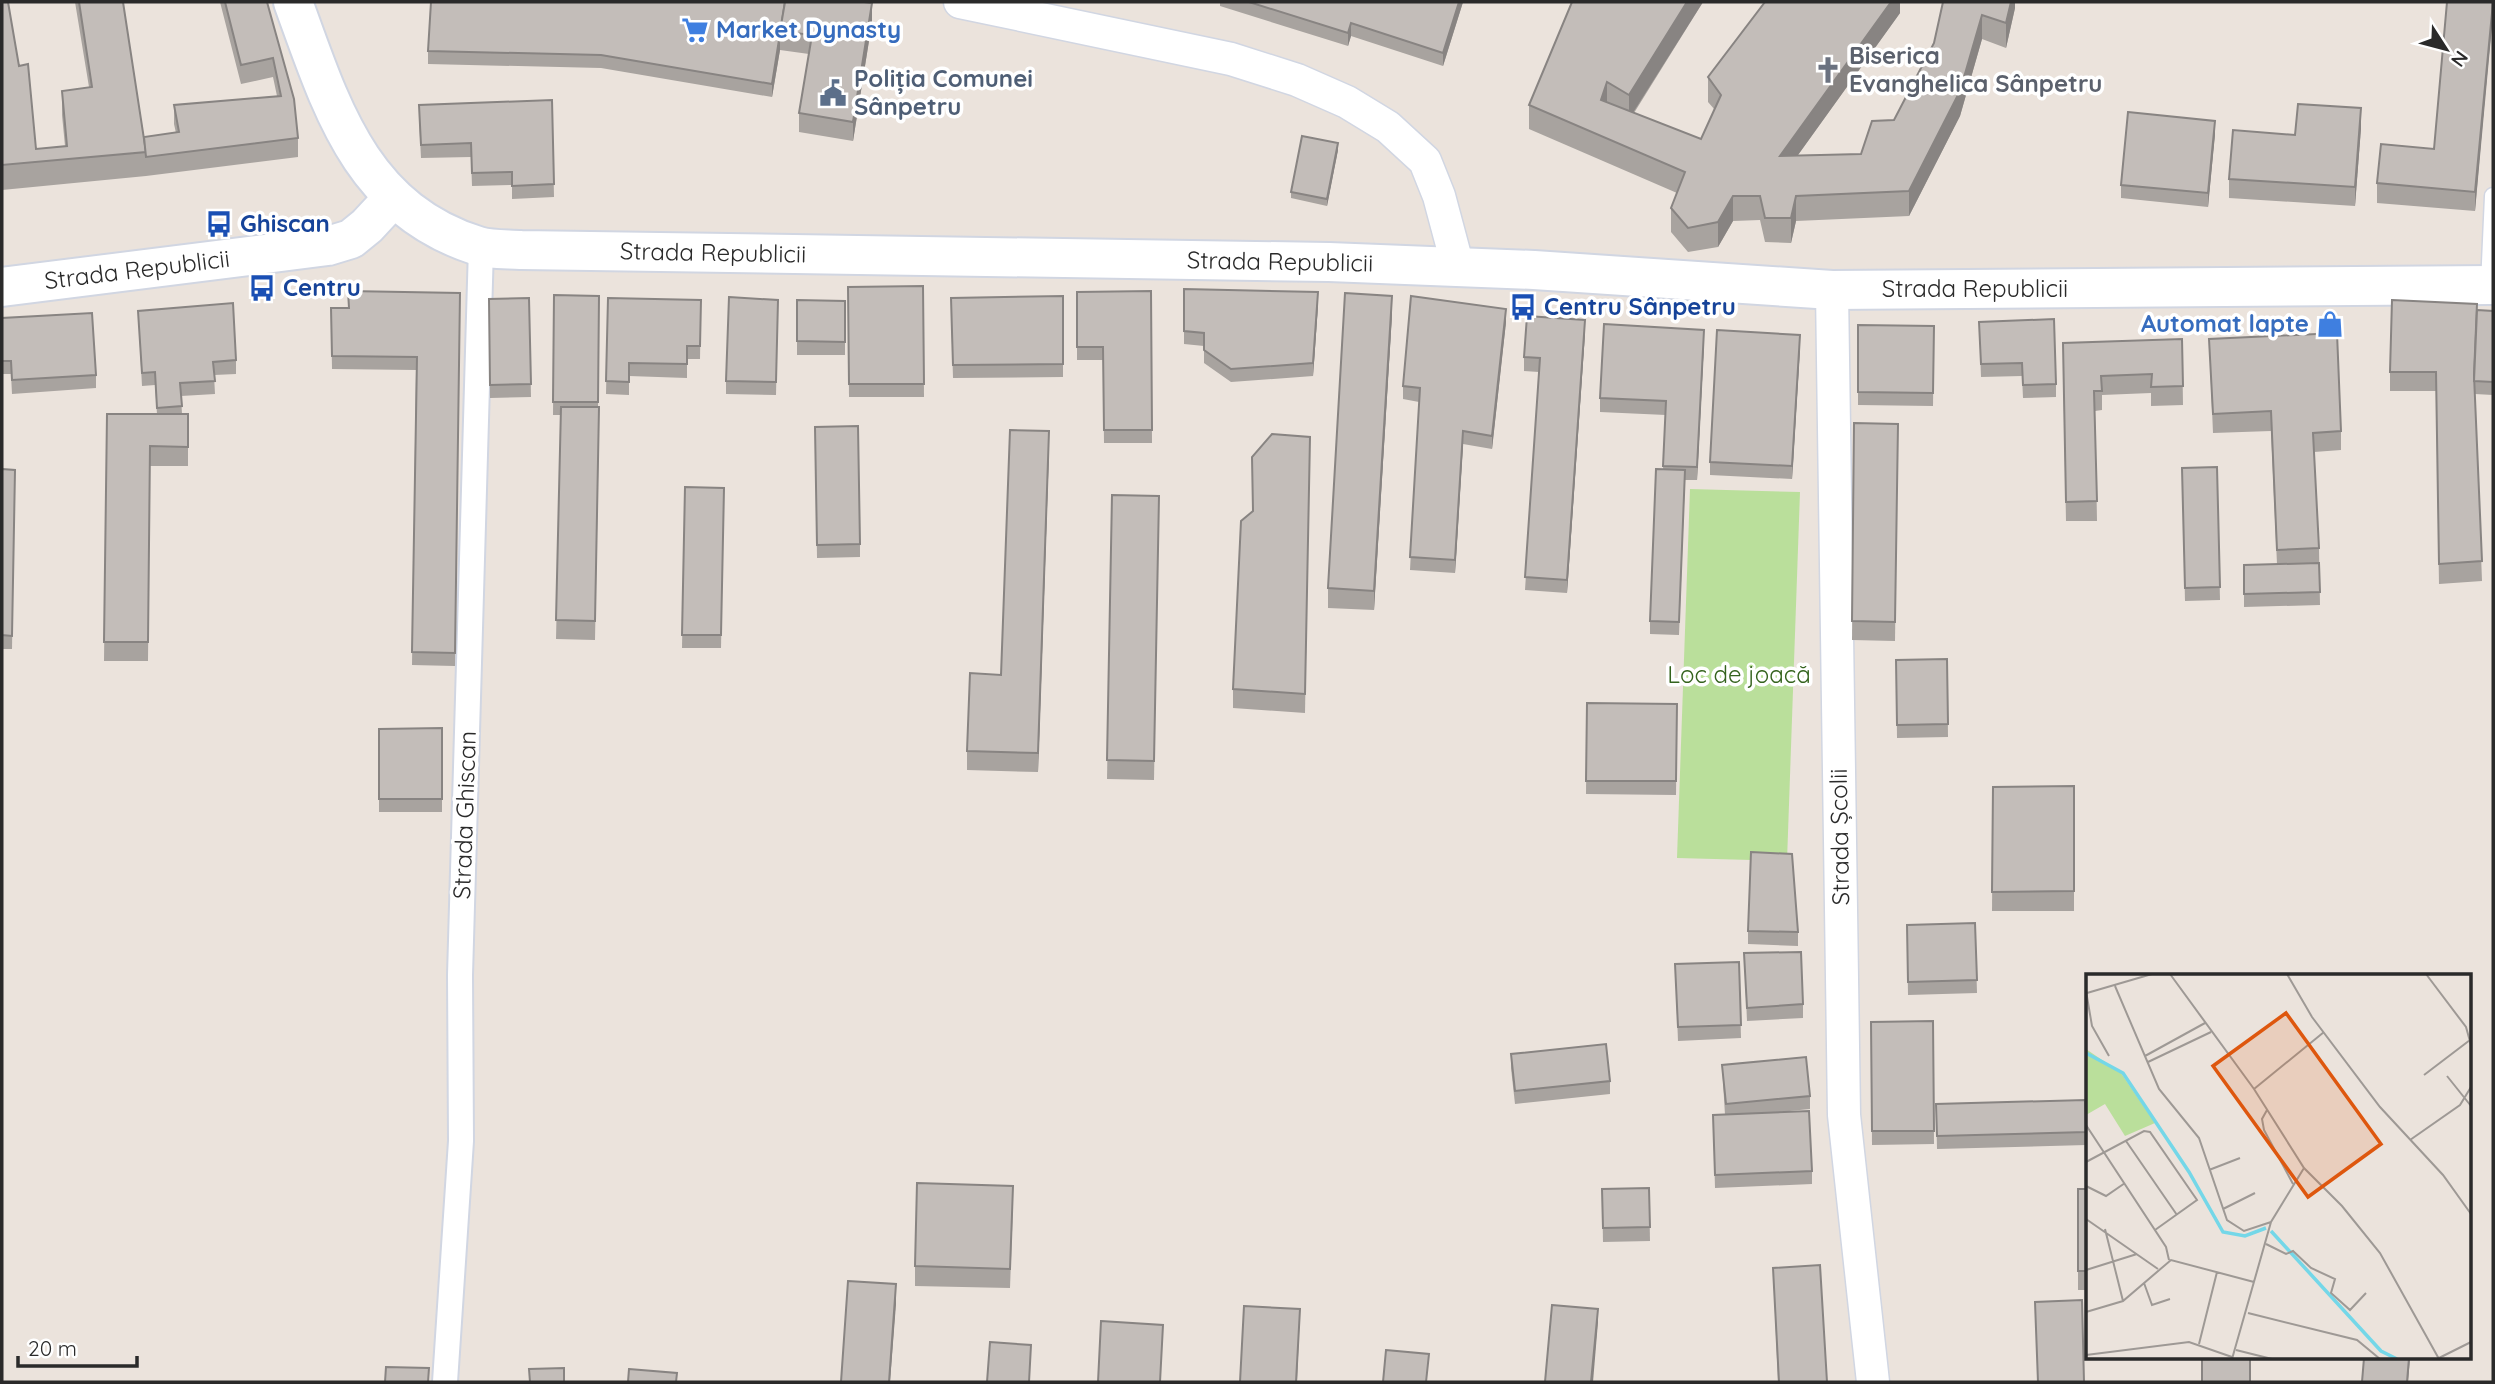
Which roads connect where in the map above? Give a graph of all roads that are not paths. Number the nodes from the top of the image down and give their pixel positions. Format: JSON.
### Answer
{"nodes":[{"id":1,"x":293,"y":2,"type":"edge"},
{"id":2,"x":960,"y":2,"type":"edge"},
{"id":3,"x":2493,"y":195,"type":"edge"},
{"id":4,"x":393,"y":198,"type":"junction"},
{"id":5,"x":481,"y":247,"type":"junction"},
{"id":6,"x":1458,"y":267,"type":"junction"},
{"id":7,"x":2491,"y":285,"type":"edge"},
{"id":8,"x":2,"y":287,"type":"edge"},
{"id":9,"x":1832,"y":290,"type":"junction"},
{"id":10,"x":445,"y":1382,"type":"edge"},
{"id":11,"x":1873,"y":1382,"type":"edge"}],
"edges":[{"from":1,"to":4,"type":"main road"},
{"from":2,"to":6,"type":"street"},
{"from":3,"to":7,"type":"lane"},
{"from":4,"to":5,"type":"main road","name":"Strada Republicii"},
{"from":4,"to":8,"type":"main road","name":"Strada Republicii"},
{"from":5,"to":6,"type":"main road","name":"Strada Republicii"},
{"from":5,"to":10,"type":"street","name":"Strada Ghiscan"},
{"from":6,"to":9,"type":"main road","name":"Strada Republicii"},
{"from":7,"to":9,"type":"main road","name":"Strada Republicii"},
{"from":9,"to":11,"type":"street","name":"Strada Școlii"}]}
